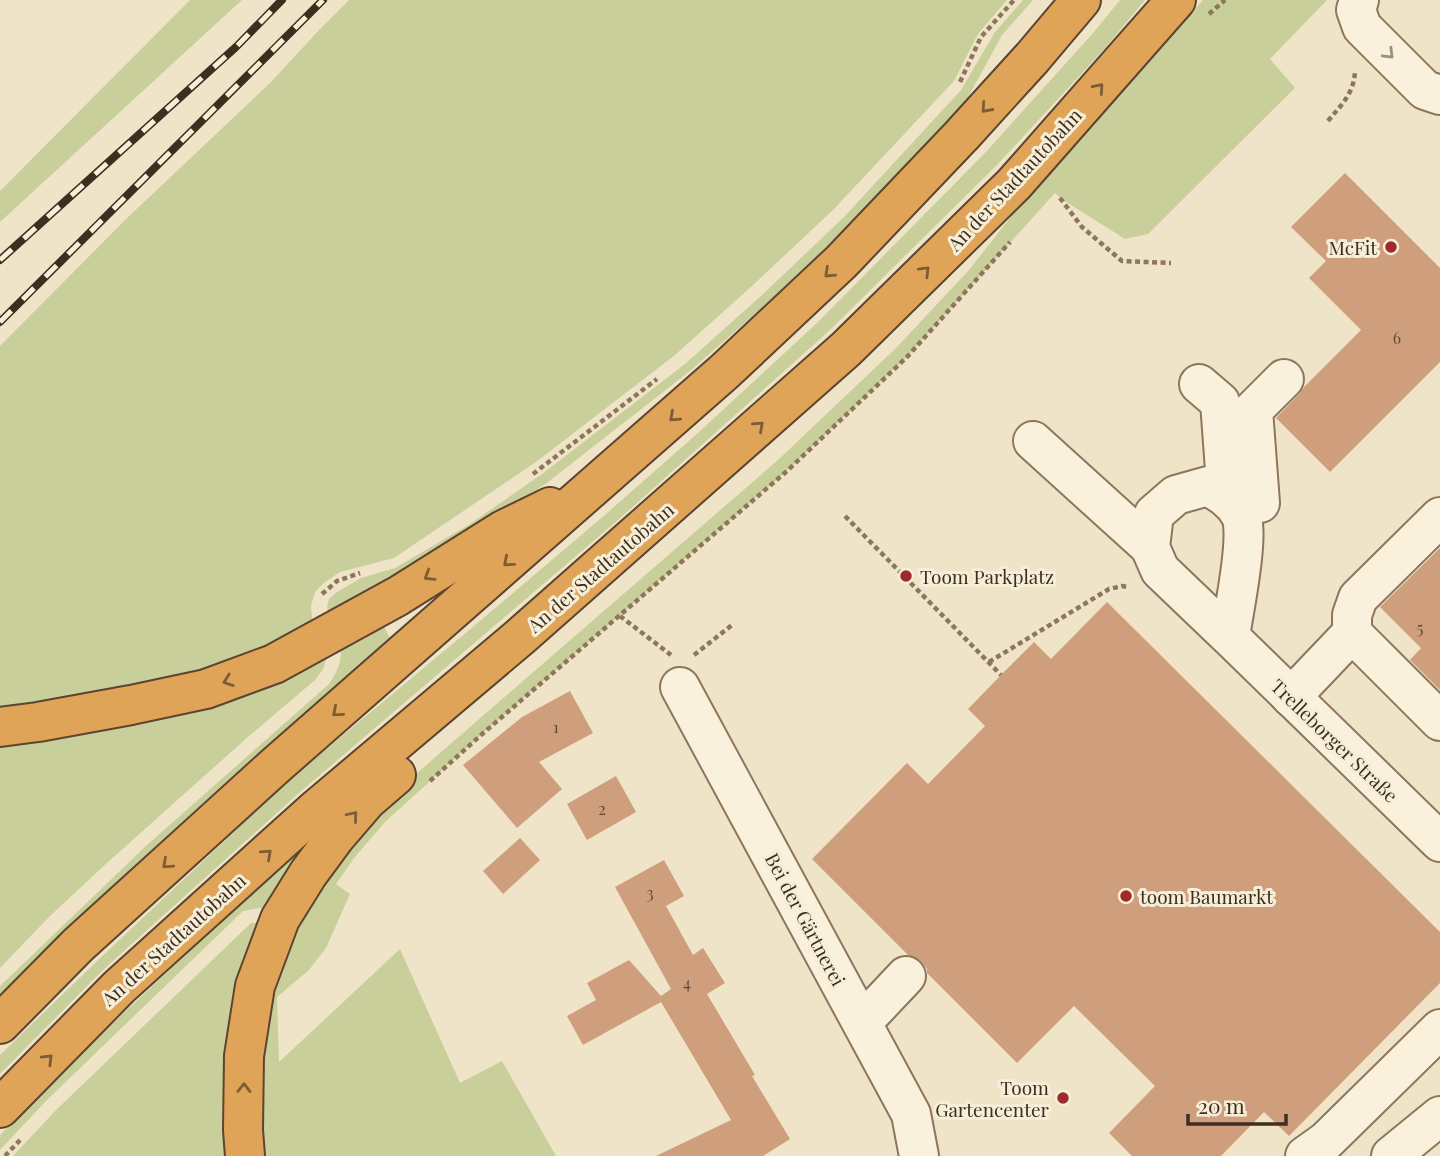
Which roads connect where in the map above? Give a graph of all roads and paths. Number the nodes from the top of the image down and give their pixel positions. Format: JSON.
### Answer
{"nodes":[{"id":1,"x":1014,"y":0,"type":"edge"},
{"id":2,"x":1058,"y":0,"type":"edge"},
{"id":3,"x":1081,"y":0,"type":"edge"},
{"id":4,"x":1225,"y":0,"type":"edge"},
{"id":5,"x":1359,"y":0,"type":"edge"},
{"id":6,"x":1192,"y":7,"type":"edge"},
{"id":7,"x":1032,"y":58,"type":"junction"},
{"id":8,"x":1355,"y":70,"type":"dead end"},
{"id":9,"x":958,"y":84,"type":"dead end"},
{"id":10,"x":1440,"y":94,"type":"edge"},
{"id":11,"x":1328,"y":121,"type":"dead end"},
{"id":12,"x":1059,"y":198,"type":"dead end"},
{"id":13,"x":1018,"y":234,"type":"dead end"},
{"id":14,"x":1171,"y":263,"type":"dead end"},
{"id":15,"x":659,"y":377,"type":"dead end"},
{"id":16,"x":1284,"y":379,"type":"dead end"},
{"id":17,"x":1199,"y":384,"type":"dead end"},
{"id":18,"x":1033,"y":441,"type":"dead end"},
{"id":19,"x":530,"y":476,"type":"dead end"},
{"id":20,"x":596,"y":485,"type":"junction"},
{"id":21,"x":1243,"y":500,"type":"junction"},
{"id":22,"x":845,"y":516,"type":"dead end"},
{"id":23,"x":1440,"y":517,"type":"edge"},
{"id":24,"x":1150,"y":547,"type":"junction"},
{"id":25,"x":361,"y":573,"type":"dead end"},
{"id":26,"x":1132,"y":588,"type":"dead end"},
{"id":27,"x":620,"y":616,"type":"junction"},
{"id":28,"x":732,"y":625,"type":"dead end"},
{"id":29,"x":1352,"y":634,"type":"junction"},
{"id":30,"x":324,"y":637,"type":"junction"},
{"id":31,"x":1230,"y":637,"type":"junction"},
{"id":32,"x":520,"y":638,"type":"junction"},
{"id":33,"x":989,"y":662,"type":"junction"},
{"id":34,"x":682,"y":666,"type":"junction"},
{"id":35,"x":1001,"y":675,"type":"dead end"},
{"id":36,"x":1291,"y":697,"type":"junction"},
{"id":37,"x":1440,"y":721,"type":"edge"},
{"id":38,"x":0,"y":727,"type":"edge"},
{"id":39,"x":424,"y":787,"type":"dead end"},
{"id":40,"x":771,"y":815,"type":"dead end"},
{"id":41,"x":1440,"y":842,"type":"edge"},
{"id":42,"x":906,"y":975,"type":"dead end"},
{"id":43,"x":873,"y":1011,"type":"junction"},
{"id":44,"x":0,"y":1024,"type":"edge"},
{"id":45,"x":1440,"y":1029,"type":"edge"},
{"id":46,"x":1440,"y":1116,"type":"edge"},
{"id":47,"x":12,"y":1122,"type":"edge"},
{"id":48,"x":5,"y":1156,"type":"edge"},
{"id":49,"x":245,"y":1156,"type":"edge"},
{"id":50,"x":919,"y":1156,"type":"edge"},
{"id":51,"x":945,"y":1156,"type":"edge"},
{"id":52,"x":1305,"y":1156,"type":"edge"},
{"id":53,"x":1391,"y":1156,"type":"edge"}],
"edges":[{"from":1,"to":9,"type":"path"},
{"from":2,"to":7,"type":"street"},
{"from":3,"to":7,"type":"highway"},
{"from":4,"to":6,"type":"path"},
{"from":5,"to":10,"type":"street","one_way":true},
{"from":32,"to":6,"type":"highway","name":"An der Stadtautobahn","one_way":true},
{"from":7,"to":20,"type":"highway","one_way":true},
{"from":8,"to":11,"type":"path"},
{"from":12,"to":14,"type":"path"},
{"from":13,"to":27,"type":"path"},
{"from":15,"to":19,"type":"path"},
{"from":16,"to":21,"type":"street"},
{"from":17,"to":21,"type":"street"},
{"from":18,"to":24,"type":"street","name":"Trelleborger Straße"},
{"from":20,"to":30,"type":"highway","one_way":true},
{"from":20,"to":44,"type":"highway","one_way":true},
{"from":21,"to":24,"type":"street"},
{"from":21,"to":31,"type":"street"},
{"from":22,"to":33,"type":"path"},
{"from":23,"to":29,"type":"street"},
{"from":24,"to":31,"type":"street","name":"Trelleborger Straße"},
{"from":25,"to":30,"type":"path"},
{"from":26,"to":33,"type":"path"},
{"from":27,"to":34,"type":"path"},
{"from":27,"to":39,"type":"path"},
{"from":28,"to":34,"type":"path"},
{"from":29,"to":36,"type":"street"},
{"from":29,"to":37,"type":"street"},
{"from":30,"to":38,"type":"highway","one_way":true},
{"from":31,"to":36,"type":"street","name":"Trelleborger Straße"},
{"from":47,"to":32,"type":"highway","name":"An der Stadtautobahn","one_way":true},
{"from":49,"to":32,"type":"highway","one_way":true},
{"from":33,"to":35,"type":"path"},
{"from":34,"to":50,"type":"street","name":"Bei der Gärtnerei"},
{"from":36,"to":41,"type":"street","name":"Trelleborger Straße"},
{"from":40,"to":43,"type":"street"},
{"from":42,"to":43,"type":"street"},
{"from":43,"to":51,"type":"street"},
{"from":45,"to":52,"type":"street"},
{"from":46,"to":53,"type":"street"},
{"from":47,"to":48,"type":"path"}]}
